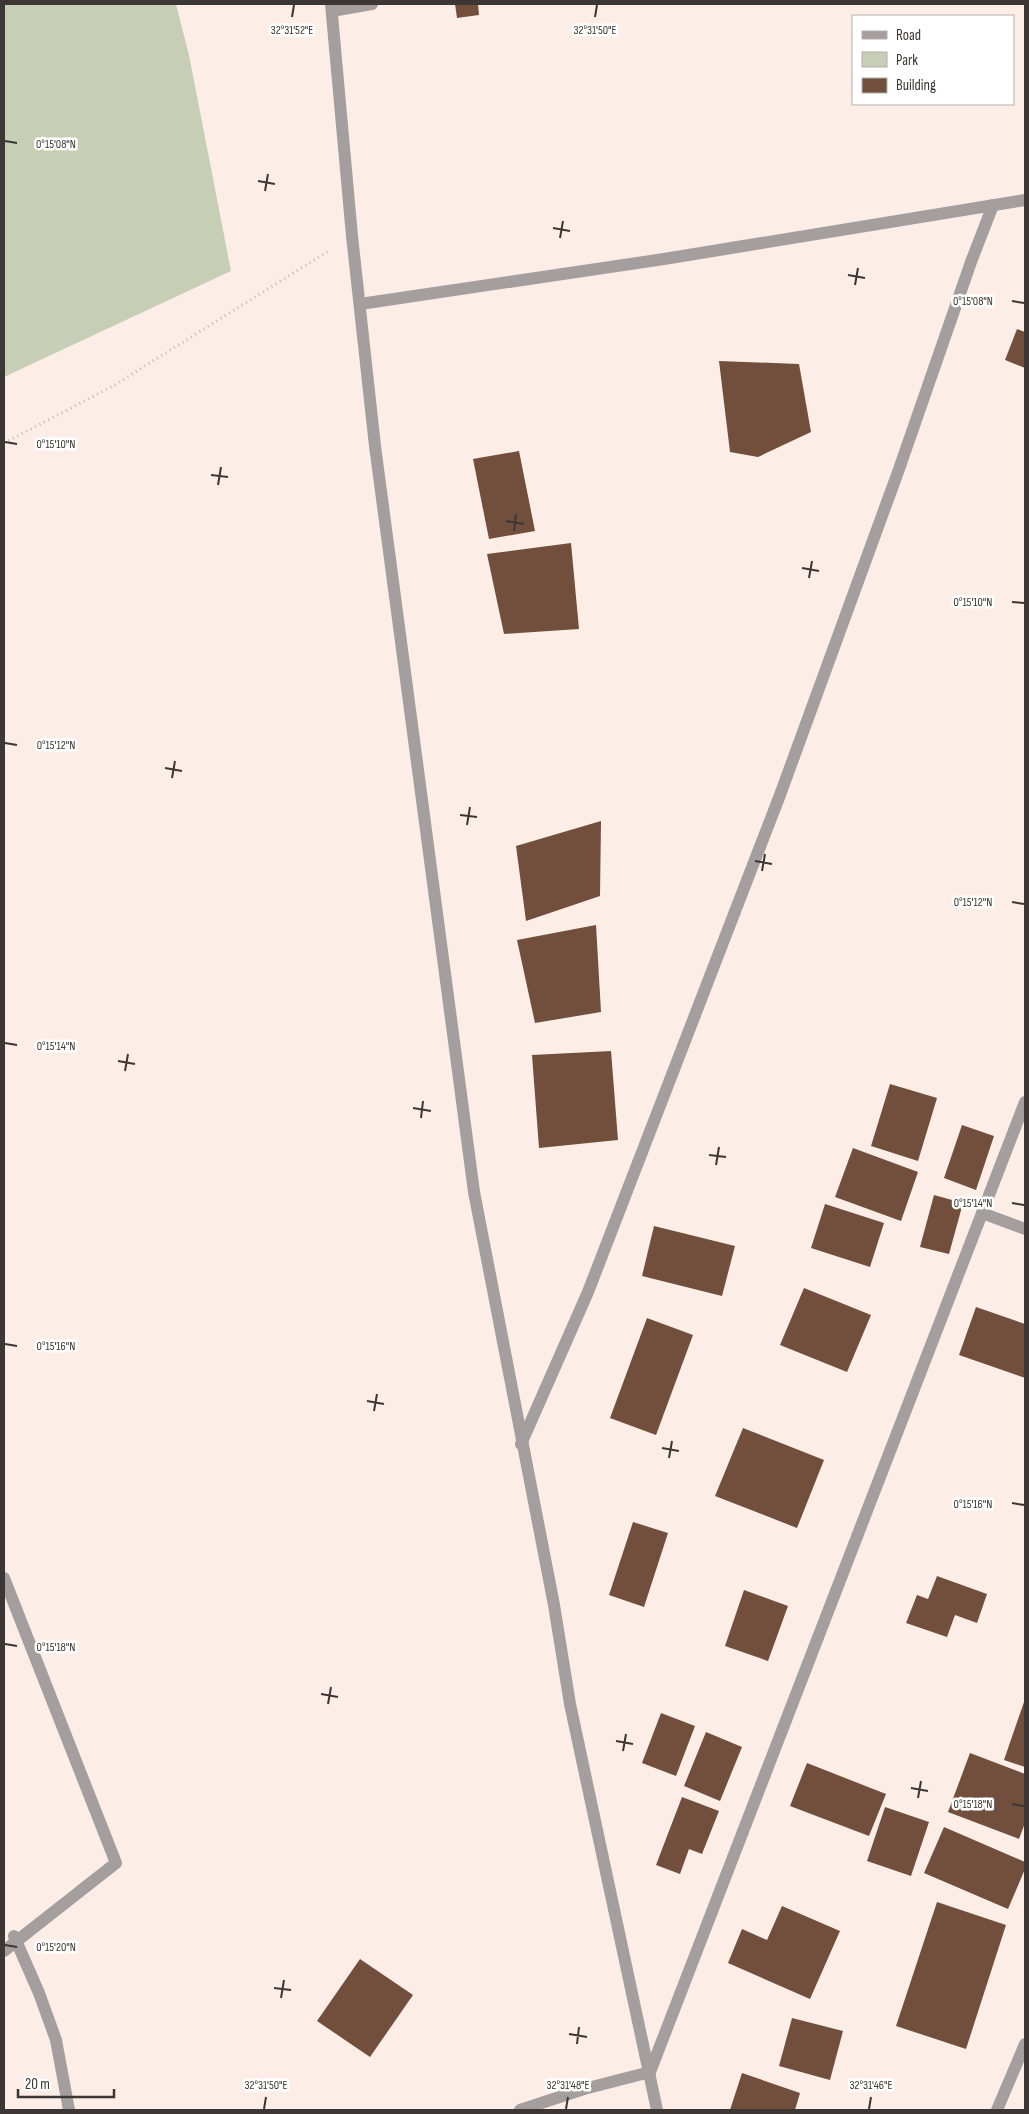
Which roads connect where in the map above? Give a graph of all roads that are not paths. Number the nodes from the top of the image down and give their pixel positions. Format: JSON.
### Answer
{"nodes":[{"id":1,"x":372,"y":4,"type":"edge"},
{"id":2,"x":331,"y":8,"type":"edge"},
{"id":3,"x":1025,"y":200,"type":"edge"},
{"id":4,"x":993,"y":205,"type":"junction"},
{"id":5,"x":360,"y":304,"type":"junction"},
{"id":6,"x":1025,"y":1102,"type":"edge"},
{"id":7,"x":982,"y":1213,"type":"junction"},
{"id":8,"x":1025,"y":1229,"type":"edge"},
{"id":9,"x":521,"y":1444,"type":"junction"},
{"id":10,"x":4,"y":1578,"type":"edge"},
{"id":11,"x":15,"y":1939,"type":"junction"},
{"id":12,"x":4,"y":1951,"type":"edge"},
{"id":13,"x":1025,"y":2044,"type":"edge"},
{"id":14,"x":650,"y":2072,"type":"junction"},
{"id":15,"x":69,"y":2110,"type":"edge"},
{"id":16,"x":520,"y":2110,"type":"edge"},
{"id":17,"x":657,"y":2110,"type":"edge"},
{"id":18,"x":997,"y":2110,"type":"edge"}],
"edges":[{"from":1,"to":2,"type":"street"},
{"from":2,"to":5,"type":"street"},
{"from":3,"to":4,"type":"street"},
{"from":4,"to":5,"type":"street"},
{"from":4,"to":9,"type":"street"},
{"from":5,"to":9,"type":"street"},
{"from":6,"to":7,"type":"street"},
{"from":7,"to":8,"type":"street"},
{"from":7,"to":14,"type":"street"},
{"from":9,"to":14,"type":"street"},
{"from":10,"to":11,"type":"street"},
{"from":11,"to":12,"type":"street"},
{"from":11,"to":15,"type":"street"},
{"from":13,"to":18,"type":"street"},
{"from":14,"to":16,"type":"street"},
{"from":14,"to":17,"type":"street"}]}
